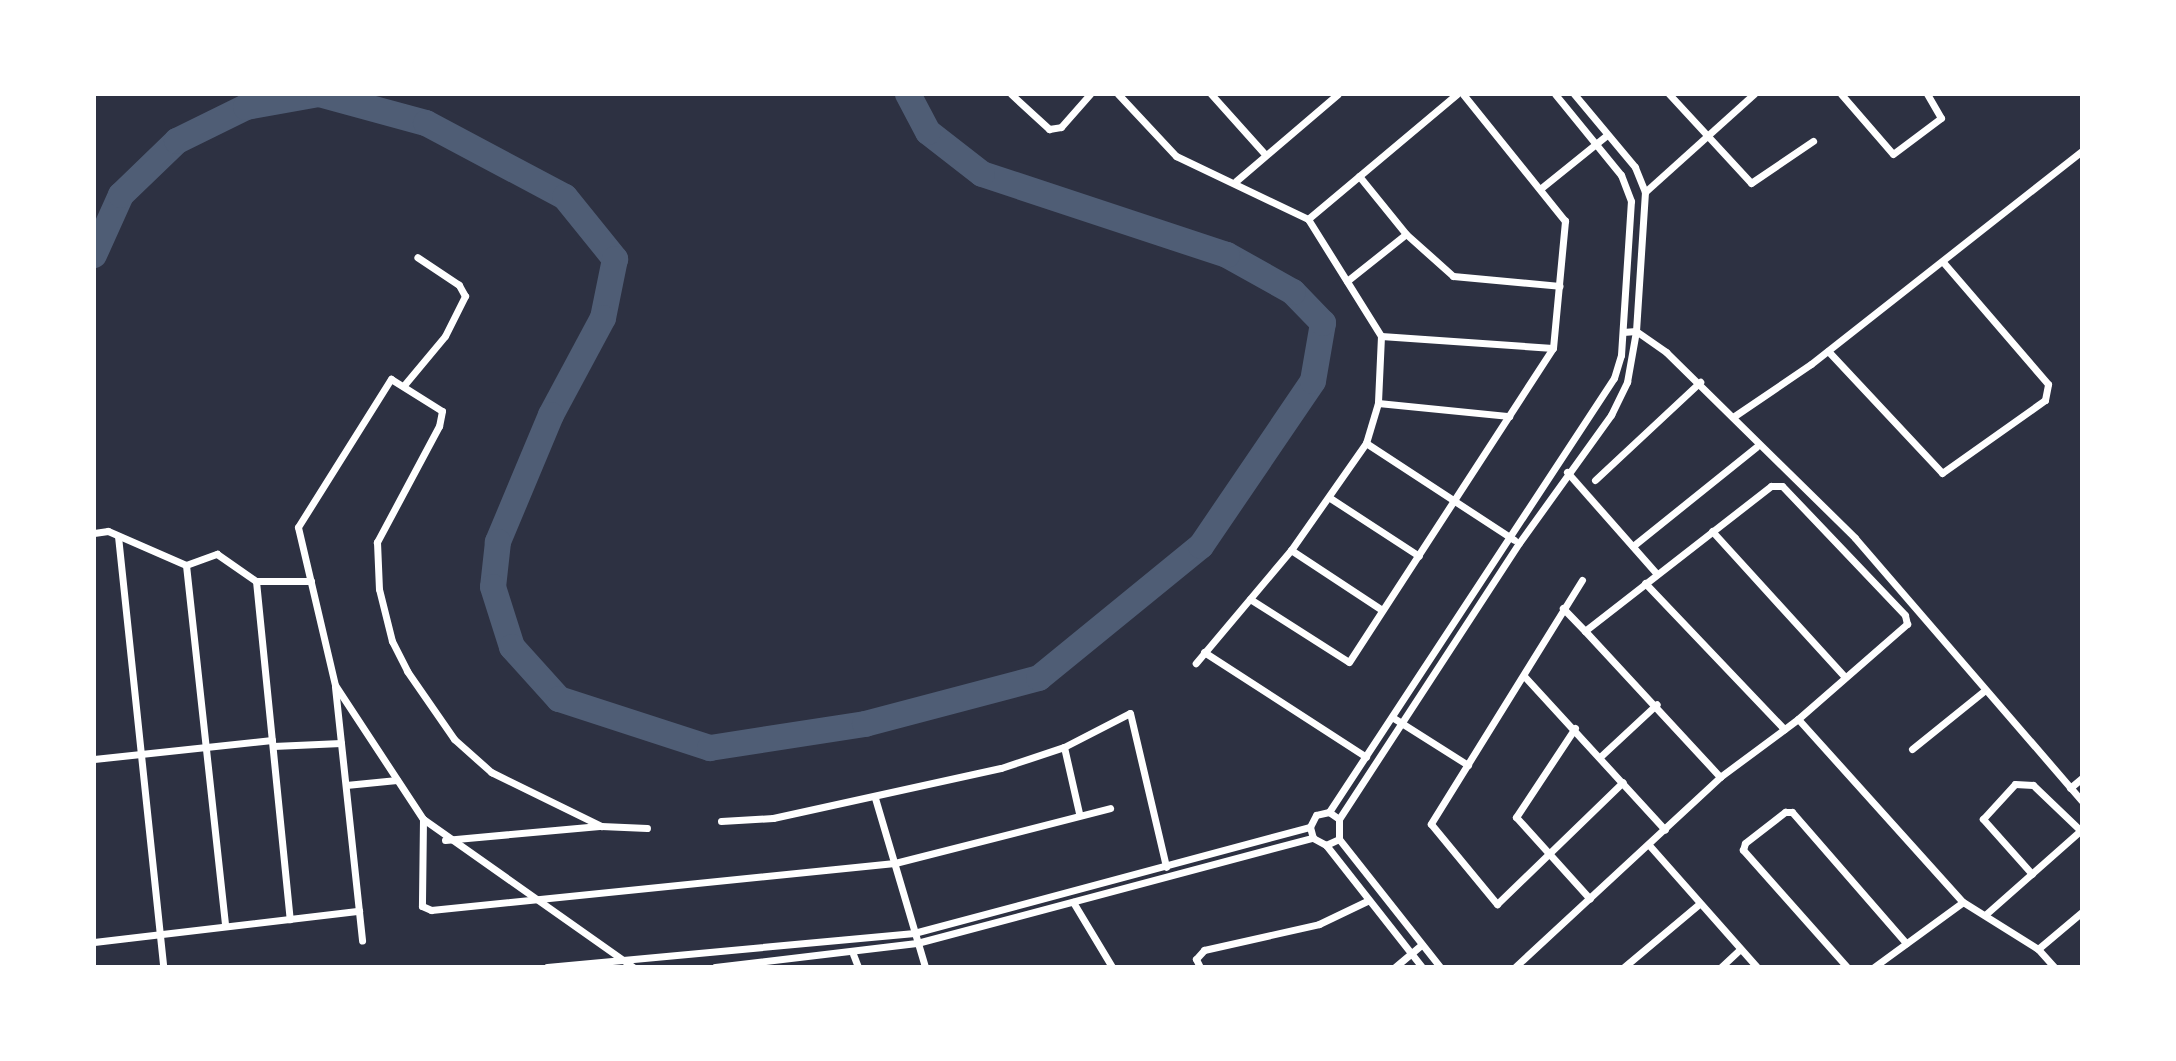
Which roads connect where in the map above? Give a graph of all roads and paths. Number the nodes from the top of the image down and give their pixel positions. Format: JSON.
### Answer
{"nodes":[{"id":1,"x":1011,"y":94,"type":"edge"},
{"id":2,"x":1090,"y":94,"type":"edge"},
{"id":3,"x":1118,"y":94,"type":"edge"},
{"id":4,"x":1211,"y":94,"type":"edge"},
{"id":5,"x":1338,"y":94,"type":"edge"},
{"id":6,"x":1460,"y":94,"type":"edge"},
{"id":7,"x":1555,"y":94,"type":"edge"},
{"id":8,"x":1574,"y":94,"type":"edge"},
{"id":9,"x":1669,"y":94,"type":"edge"},
{"id":10,"x":1754,"y":94,"type":"edge"},
{"id":11,"x":1841,"y":94,"type":"edge"},
{"id":12,"x":1927,"y":94,"type":"edge"},
{"id":13,"x":1607,"y":135,"type":"junction"},
{"id":14,"x":1707,"y":138,"type":"junction"},
{"id":15,"x":1813,"y":141,"type":"dead end"},
{"id":16,"x":1594,"y":146,"type":"junction"},
{"id":17,"x":1264,"y":153,"type":"junction"},
{"id":18,"x":2081,"y":153,"type":"edge"},
{"id":19,"x":1359,"y":176,"type":"junction"},
{"id":20,"x":1236,"y":181,"type":"junction"},
{"id":21,"x":1540,"y":189,"type":"junction"},
{"id":22,"x":1645,"y":192,"type":"junction"},
{"id":23,"x":1308,"y":219,"type":"junction"},
{"id":24,"x":1406,"y":234,"type":"junction"},
{"id":25,"x":417,"y":257,"type":"dead end"},
{"id":26,"x":1943,"y":262,"type":"junction"},
{"id":27,"x":1347,"y":281,"type":"junction"},
{"id":28,"x":1560,"y":286,"type":"junction"},
{"id":29,"x":1636,"y":331,"type":"junction"},
{"id":30,"x":1623,"y":332,"type":"junction"},
{"id":31,"x":1381,"y":336,"type":"junction"},
{"id":32,"x":1553,"y":348,"type":"junction"},
{"id":33,"x":1828,"y":351,"type":"junction"},
{"id":34,"x":1700,"y":382,"type":"junction"},
{"id":35,"x":405,"y":384,"type":"junction"},
{"id":36,"x":1378,"y":403,"type":"junction"},
{"id":37,"x":1509,"y":416,"type":"junction"},
{"id":38,"x":1733,"y":417,"type":"junction"},
{"id":39,"x":1366,"y":443,"type":"junction"},
{"id":40,"x":1756,"y":447,"type":"dead end"},
{"id":41,"x":1559,"y":465,"type":"junction"},
{"id":42,"x":1569,"y":473,"type":"junction"},
{"id":43,"x":1595,"y":480,"type":"dead end"},
{"id":44,"x":1330,"y":498,"type":"junction"},
{"id":45,"x":1455,"y":501,"type":"junction"},
{"id":46,"x":1712,"y":531,"type":"junction"},
{"id":47,"x":94,"y":533,"type":"edge"},
{"id":48,"x":118,"y":536,"type":"junction"},
{"id":49,"x":1510,"y":537,"type":"junction"},
{"id":50,"x":1519,"y":543,"type":"junction"},
{"id":51,"x":1633,"y":546,"type":"junction"},
{"id":52,"x":1291,"y":550,"type":"junction"},
{"id":53,"x":1419,"y":556,"type":"junction"},
{"id":54,"x":186,"y":565,"type":"junction"},
{"id":55,"x":1657,"y":574,"type":"junction"},
{"id":56,"x":1582,"y":580,"type":"dead end"},
{"id":57,"x":256,"y":581,"type":"junction"},
{"id":58,"x":311,"y":581,"type":"junction"},
{"id":59,"x":1645,"y":583,"type":"junction"},
{"id":60,"x":1250,"y":599,"type":"junction"},
{"id":61,"x":1563,"y":608,"type":"junction"},
{"id":62,"x":1382,"y":610,"type":"junction"},
{"id":63,"x":1585,"y":631,"type":"junction"},
{"id":64,"x":1204,"y":652,"type":"junction"},
{"id":65,"x":1196,"y":663,"type":"dead end"},
{"id":66,"x":1843,"y":675,"type":"junction"},
{"id":67,"x":1525,"y":677,"type":"junction"},
{"id":68,"x":335,"y":685,"type":"junction"},
{"id":69,"x":1985,"y":690,"type":"junction"},
{"id":70,"x":1657,"y":704,"type":"junction"},
{"id":71,"x":1392,"y":717,"type":"junction"},
{"id":72,"x":1798,"y":719,"type":"junction"},
{"id":73,"x":1402,"y":723,"type":"junction"},
{"id":74,"x":1575,"y":728,"type":"junction"},
{"id":75,"x":1784,"y":729,"type":"junction"},
{"id":76,"x":272,"y":743,"type":"junction"},
{"id":77,"x":341,"y":743,"type":"junction"},
{"id":78,"x":205,"y":744,"type":"junction"},
{"id":79,"x":1064,"y":747,"type":"junction"},
{"id":80,"x":1912,"y":749,"type":"dead end"},
{"id":81,"x":139,"y":755,"type":"junction"},
{"id":82,"x":1601,"y":756,"type":"junction"},
{"id":83,"x":1366,"y":757,"type":"junction"},
{"id":84,"x":94,"y":759,"type":"edge"},
{"id":85,"x":1468,"y":765,"type":"junction"},
{"id":86,"x":1720,"y":777,"type":"junction"},
{"id":87,"x":2082,"y":778,"type":"edge"},
{"id":88,"x":397,"y":780,"type":"junction"},
{"id":89,"x":1623,"y":782,"type":"junction"},
{"id":90,"x":346,"y":785,"type":"junction"},
{"id":91,"x":2070,"y":788,"type":"junction"},
{"id":92,"x":875,"y":798,"type":"junction"},
{"id":93,"x":2082,"y":801,"type":"edge"},
{"id":94,"x":1110,"y":808,"type":"dead end"},
{"id":95,"x":1329,"y":812,"type":"junction"},
{"id":96,"x":1079,"y":813,"type":"junction"},
{"id":97,"x":423,"y":819,"type":"junction"},
{"id":98,"x":1339,"y":819,"type":"junction"},
{"id":99,"x":721,"y":821,"type":"dead end"},
{"id":100,"x":601,"y":826,"type":"junction"},
{"id":101,"x":1310,"y":827,"type":"junction"},
{"id":102,"x":647,"y":828,"type":"dead end"},
{"id":103,"x":1665,"y":830,"type":"junction"},
{"id":104,"x":2081,"y":832,"type":"edge"},
{"id":105,"x":1313,"y":838,"type":"junction"},
{"id":106,"x":1339,"y":839,"type":"junction"},
{"id":107,"x":445,"y":840,"type":"junction"},
{"id":108,"x":1326,"y":845,"type":"junction"},
{"id":109,"x":1649,"y":845,"type":"junction"},
{"id":110,"x":1549,"y":853,"type":"junction"},
{"id":111,"x":895,"y":863,"type":"junction"},
{"id":112,"x":1166,"y":867,"type":"junction"},
{"id":113,"x":2032,"y":874,"type":"junction"},
{"id":114,"x":1070,"y":892,"type":"junction"},
{"id":115,"x":527,"y":897,"type":"junction"},
{"id":116,"x":1590,"y":899,"type":"junction"},
{"id":117,"x":1369,"y":900,"type":"junction"},
{"id":118,"x":1963,"y":902,"type":"junction"},
{"id":119,"x":1699,"y":904,"type":"junction"},
{"id":120,"x":1074,"y":905,"type":"junction"},
{"id":121,"x":359,"y":911,"type":"junction"},
{"id":122,"x":2082,"y":912,"type":"edge"},
{"id":123,"x":1985,"y":915,"type":"junction"},
{"id":124,"x":290,"y":919,"type":"junction"},
{"id":125,"x":225,"y":926,"type":"junction"},
{"id":126,"x":914,"y":933,"type":"junction"},
{"id":127,"x":157,"y":934,"type":"junction"},
{"id":128,"x":362,"y":941,"type":"dead end"},
{"id":129,"x":94,"y":942,"type":"edge"},
{"id":130,"x":917,"y":943,"type":"junction"},
{"id":131,"x":1906,"y":943,"type":"junction"},
{"id":132,"x":1422,"y":944,"type":"junction"},
{"id":133,"x":1740,"y":949,"type":"junction"},
{"id":134,"x":2038,"y":949,"type":"junction"},
{"id":135,"x":1410,"y":952,"type":"junction"},
{"id":136,"x":853,"y":954,"type":"junction"},
{"id":137,"x":623,"y":959,"type":"junction"},
{"id":138,"x":163,"y":967,"type":"edge"},
{"id":139,"x":547,"y":967,"type":"edge"},
{"id":140,"x":633,"y":967,"type":"edge"},
{"id":141,"x":715,"y":967,"type":"edge"},
{"id":142,"x":858,"y":967,"type":"edge"},
{"id":143,"x":925,"y":967,"type":"edge"},
{"id":144,"x":1112,"y":967,"type":"edge"},
{"id":145,"x":1200,"y":967,"type":"edge"},
{"id":146,"x":1395,"y":967,"type":"edge"},
{"id":147,"x":1422,"y":967,"type":"edge"},
{"id":148,"x":1440,"y":967,"type":"edge"},
{"id":149,"x":1515,"y":967,"type":"edge"},
{"id":150,"x":1624,"y":967,"type":"edge"},
{"id":151,"x":1721,"y":967,"type":"edge"},
{"id":152,"x":1757,"y":967,"type":"edge"},
{"id":153,"x":1847,"y":967,"type":"edge"},
{"id":154,"x":1874,"y":967,"type":"edge"},
{"id":155,"x":2054,"y":967,"type":"edge"}],
"edges":[{"from":1,"to":2,"type":"street"},
{"from":3,"to":20,"type":"street"},
{"from":4,"to":17,"type":"street"},
{"from":5,"to":17,"type":"street"},
{"from":6,"to":19,"type":"street"},
{"from":6,"to":21,"type":"street"},
{"from":7,"to":16,"type":"street"},
{"from":8,"to":13,"type":"street"},
{"from":9,"to":14,"type":"street"},
{"from":10,"to":14,"type":"street"},
{"from":11,"to":12,"type":"street"},
{"from":13,"to":16,"type":"street"},
{"from":13,"to":22,"type":"street"},
{"from":14,"to":15,"type":"street"},
{"from":14,"to":22,"type":"street"},
{"from":16,"to":21,"type":"street"},
{"from":16,"to":30,"type":"street"},
{"from":17,"to":20,"type":"street"},
{"from":18,"to":26,"type":"street"},
{"from":19,"to":23,"type":"street"},
{"from":19,"to":24,"type":"street"},
{"from":20,"to":23,"type":"street"},
{"from":21,"to":28,"type":"street"},
{"from":22,"to":29,"type":"street"},
{"from":23,"to":27,"type":"street"},
{"from":24,"to":27,"type":"street"},
{"from":24,"to":28,"type":"street"},
{"from":25,"to":35,"type":"street"},
{"from":26,"to":33,"type":"street"},
{"from":26,"to":33,"type":"street"},
{"from":27,"to":31,"type":"street"},
{"from":28,"to":32,"type":"street"},
{"from":29,"to":30,"type":"street"},
{"from":29,"to":34,"type":"street"},
{"from":29,"to":42,"type":"street"},
{"from":30,"to":41,"type":"street"},
{"from":31,"to":32,"type":"street"},
{"from":31,"to":36,"type":"street"},
{"from":32,"to":37,"type":"street"},
{"from":33,"to":38,"type":"street"},
{"from":34,"to":38,"type":"street"},
{"from":34,"to":43,"type":"street"},
{"from":35,"to":58,"type":"street"},
{"from":35,"to":100,"type":"street"},
{"from":36,"to":37,"type":"street"},
{"from":36,"to":39,"type":"street"},
{"from":37,"to":45,"type":"street"},
{"from":38,"to":69,"type":"street"},
{"from":39,"to":44,"type":"street"},
{"from":39,"to":45,"type":"street"},
{"from":40,"to":51,"type":"street"},
{"from":41,"to":42,"type":"street"},
{"from":41,"to":49,"type":"street"},
{"from":42,"to":50,"type":"street"},
{"from":42,"to":51,"type":"street"},
{"from":44,"to":52,"type":"street"},
{"from":44,"to":53,"type":"street"},
{"from":45,"to":49,"type":"street"},
{"from":45,"to":53,"type":"street"},
{"from":46,"to":55,"type":"street"},
{"from":46,"to":66,"type":"street"},
{"from":46,"to":66,"type":"street"},
{"from":47,"to":48,"type":"street"},
{"from":48,"to":54,"type":"street"},
{"from":48,"to":81,"type":"street"},
{"from":49,"to":50,"type":"street"},
{"from":49,"to":71,"type":"street"},
{"from":50,"to":73,"type":"street"},
{"from":51,"to":55,"type":"street"},
{"from":52,"to":60,"type":"street"},
{"from":52,"to":62,"type":"street"},
{"from":53,"to":62,"type":"street"},
{"from":54,"to":57,"type":"street"},
{"from":54,"to":78,"type":"street"},
{"from":55,"to":59,"type":"street"},
{"from":56,"to":61,"type":"street"},
{"from":57,"to":58,"type":"street"},
{"from":57,"to":76,"type":"street"},
{"from":58,"to":68,"type":"street"},
{"from":59,"to":63,"type":"street"},
{"from":59,"to":75,"type":"street"},
{"from":60,"to":62,"type":"street"},
{"from":60,"to":64,"type":"street"},
{"from":61,"to":63,"type":"street"},
{"from":61,"to":67,"type":"street"},
{"from":63,"to":70,"type":"street"},
{"from":64,"to":65,"type":"street"},
{"from":64,"to":83,"type":"street"},
{"from":66,"to":72,"type":"street"},
{"from":67,"to":74,"type":"street"},
{"from":67,"to":85,"type":"street"},
{"from":68,"to":77,"type":"street"},
{"from":68,"to":88,"type":"street"},
{"from":69,"to":80,"type":"street"},
{"from":69,"to":91,"type":"street"},
{"from":70,"to":82,"type":"street"},
{"from":70,"to":86,"type":"street"},
{"from":71,"to":73,"type":"street"},
{"from":71,"to":83,"type":"street"},
{"from":72,"to":75,"type":"street"},
{"from":72,"to":118,"type":"street"},
{"from":73,"to":85,"type":"street"},
{"from":73,"to":98,"type":"street"},
{"from":74,"to":82,"type":"street"},
{"from":74,"to":110,"type":"street"},
{"from":75,"to":86,"type":"street"},
{"from":76,"to":77,"type":"street"},
{"from":76,"to":78,"type":"street"},
{"from":76,"to":124,"type":"street"},
{"from":77,"to":90,"type":"street"},
{"from":78,"to":81,"type":"street"},
{"from":78,"to":125,"type":"street"},
{"from":79,"to":92,"type":"street"},
{"from":79,"to":96,"type":"street"},
{"from":79,"to":112,"type":"street"},
{"from":81,"to":84,"type":"street"},
{"from":81,"to":127,"type":"street"},
{"from":82,"to":89,"type":"street"},
{"from":83,"to":95,"type":"street"},
{"from":85,"to":110,"type":"street"},
{"from":86,"to":103,"type":"street"},
{"from":87,"to":91,"type":"street"},
{"from":88,"to":90,"type":"street"},
{"from":88,"to":97,"type":"street"},
{"from":89,"to":103,"type":"street"},
{"from":89,"to":110,"type":"street"},
{"from":90,"to":121,"type":"street"},
{"from":91,"to":93,"type":"street"},
{"from":92,"to":99,"type":"street"},
{"from":92,"to":111,"type":"street"},
{"from":94,"to":96,"type":"street"},
{"from":95,"to":98,"type":"street"},
{"from":95,"to":101,"type":"street"},
{"from":96,"to":111,"type":"street"},
{"from":97,"to":107,"type":"street"},
{"from":97,"to":115,"type":"street"},
{"from":98,"to":106,"type":"street"},
{"from":100,"to":102,"type":"street"},
{"from":100,"to":107,"type":"street"},
{"from":101,"to":105,"type":"street"},
{"from":101,"to":112,"type":"street"},
{"from":103,"to":109,"type":"street"},
{"from":104,"to":113,"type":"street"},
{"from":104,"to":113,"type":"street"},
{"from":105,"to":108,"type":"street"},
{"from":105,"to":120,"type":"street"},
{"from":106,"to":108,"type":"street"},
{"from":106,"to":132,"type":"street"},
{"from":107,"to":115,"type":"street"},
{"from":108,"to":117,"type":"street"},
{"from":109,"to":116,"type":"street"},
{"from":109,"to":119,"type":"street"},
{"from":110,"to":116,"type":"street"},
{"from":111,"to":115,"type":"street"},
{"from":111,"to":126,"type":"street"},
{"from":112,"to":114,"type":"street"},
{"from":113,"to":123,"type":"street"},
{"from":114,"to":120,"type":"street"},
{"from":114,"to":126,"type":"street"},
{"from":115,"to":137,"type":"street"},
{"from":116,"to":149,"type":"street"},
{"from":117,"to":135,"type":"street"},
{"from":117,"to":145,"type":"street"},
{"from":118,"to":123,"type":"street"},
{"from":118,"to":131,"type":"street"},
{"from":119,"to":133,"type":"street"},
{"from":119,"to":150,"type":"street"},
{"from":120,"to":130,"type":"street"},
{"from":120,"to":144,"type":"street"},
{"from":121,"to":124,"type":"street"},
{"from":121,"to":128,"type":"street"},
{"from":122,"to":134,"type":"street"},
{"from":123,"to":134,"type":"street"},
{"from":124,"to":125,"type":"street"},
{"from":125,"to":127,"type":"street"},
{"from":126,"to":130,"type":"street"},
{"from":126,"to":137,"type":"street"},
{"from":127,"to":129,"type":"street"},
{"from":127,"to":138,"type":"street"},
{"from":130,"to":136,"type":"street"},
{"from":130,"to":143,"type":"street"},
{"from":131,"to":153,"type":"street"},
{"from":131,"to":154,"type":"street"},
{"from":132,"to":135,"type":"street"},
{"from":132,"to":148,"type":"street"},
{"from":133,"to":151,"type":"street"},
{"from":133,"to":152,"type":"street"},
{"from":134,"to":155,"type":"street"},
{"from":135,"to":146,"type":"street"},
{"from":135,"to":147,"type":"street"},
{"from":136,"to":141,"type":"street"},
{"from":136,"to":142,"type":"street"},
{"from":137,"to":139,"type":"street"},
{"from":137,"to":140,"type":"street"}]}
